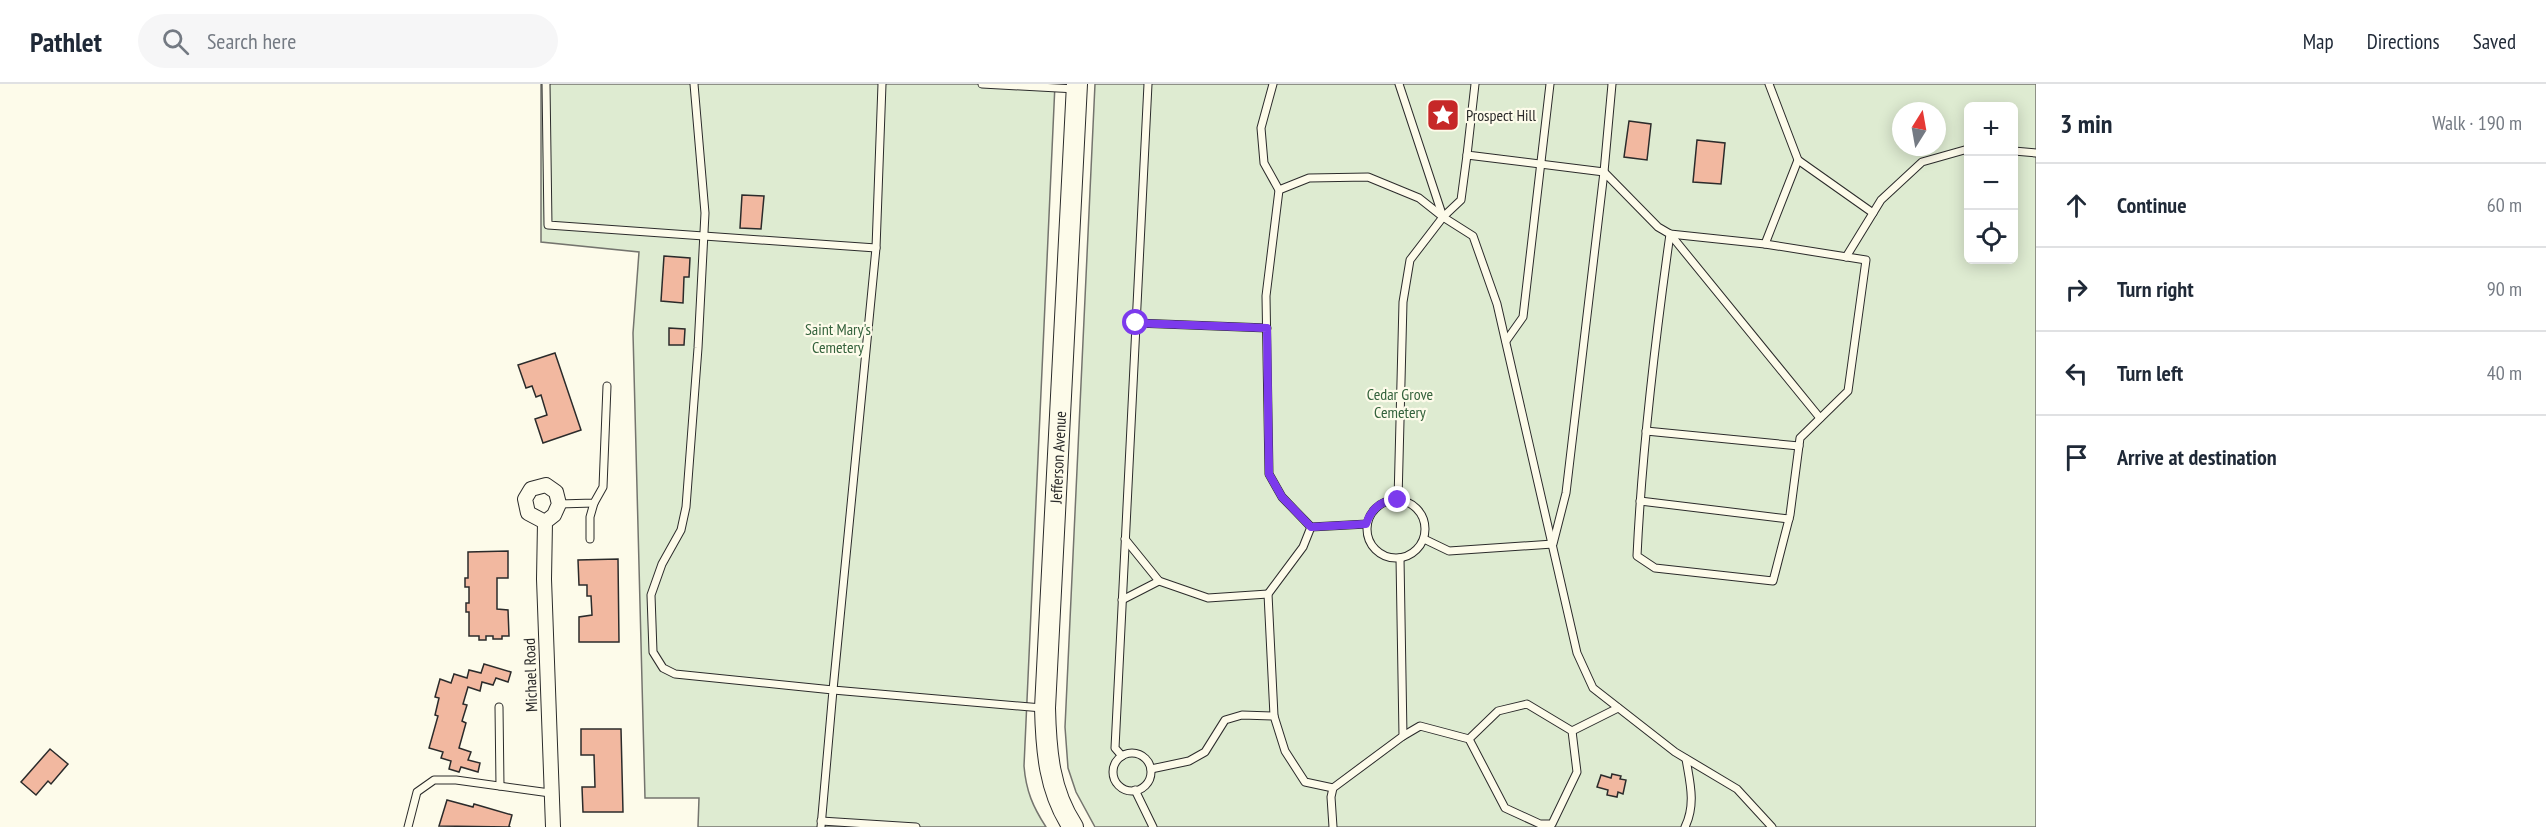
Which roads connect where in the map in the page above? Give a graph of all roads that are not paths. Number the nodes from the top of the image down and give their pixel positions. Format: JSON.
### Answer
{"nodes":[{"id":1,"x":546,"y":84,"type":"edge"},
{"id":2,"x":694,"y":84,"type":"edge"},
{"id":3,"x":882,"y":84,"type":"edge"},
{"id":4,"x":982,"y":84,"type":"edge"},
{"id":5,"x":1148,"y":84,"type":"edge"},
{"id":6,"x":1273,"y":84,"type":"edge"},
{"id":7,"x":1399,"y":84,"type":"edge"},
{"id":8,"x":1475,"y":84,"type":"edge"},
{"id":9,"x":1550,"y":84,"type":"edge"},
{"id":10,"x":1612,"y":84,"type":"edge"},
{"id":11,"x":1769,"y":84,"type":"edge"},
{"id":12,"x":1077,"y":86,"type":"edge"},
{"id":13,"x":1964,"y":150,"type":"edge"},
{"id":14,"x":2018,"y":151,"type":"edge"},
{"id":15,"x":2036,"y":153,"type":"edge"},
{"id":16,"x":1467,"y":155,"type":"junction"},
{"id":17,"x":1798,"y":160,"type":"junction"},
{"id":18,"x":1542,"y":166,"type":"junction"},
{"id":19,"x":1604,"y":172,"type":"junction"},
{"id":20,"x":1279,"y":190,"type":"junction"},
{"id":21,"x":1873,"y":213,"type":"junction"},
{"id":22,"x":1443,"y":217,"type":"junction"},
{"id":23,"x":1670,"y":234,"type":"junction"},
{"id":24,"x":704,"y":236,"type":"junction"},
{"id":25,"x":1765,"y":244,"type":"junction"},
{"id":26,"x":876,"y":248,"type":"junction"},
{"id":27,"x":1846,"y":257,"type":"junction"},
{"id":28,"x":1136,"y":323,"type":"junction"},
{"id":29,"x":1267,"y":328,"type":"junction"},
{"id":30,"x":1506,"y":341,"type":"junction"},
{"id":31,"x":608,"y":386,"type":"dead end"},
{"id":32,"x":1820,"y":418,"type":"junction"},
{"id":33,"x":1646,"y":431,"type":"junction"},
{"id":34,"x":1799,"y":446,"type":"junction"},
{"id":35,"x":1398,"y":500,"type":"junction"},
{"id":36,"x":1640,"y":501,"type":"junction"},
{"id":37,"x":594,"y":503,"type":"junction"},
{"id":38,"x":559,"y":504,"type":"junction"},
{"id":39,"x":1789,"y":519,"type":"junction"},
{"id":40,"x":545,"y":522,"type":"junction"},
{"id":41,"x":1366,"y":524,"type":"junction"},
{"id":42,"x":1311,"y":527,"type":"junction"},
{"id":43,"x":590,"y":539,"type":"dead end"},
{"id":44,"x":1125,"y":539,"type":"junction"},
{"id":45,"x":1424,"y":539,"type":"junction"},
{"id":46,"x":1553,"y":544,"type":"junction"},
{"id":47,"x":1400,"y":558,"type":"junction"},
{"id":48,"x":1160,"y":581,"type":"junction"},
{"id":49,"x":1268,"y":594,"type":"junction"},
{"id":50,"x":1122,"y":600,"type":"junction"},
{"id":51,"x":833,"y":690,"type":"junction"},
{"id":52,"x":499,"y":707,"type":"dead end"},
{"id":53,"x":1045,"y":708,"type":"junction"},
{"id":54,"x":1618,"y":708,"type":"junction"},
{"id":55,"x":1274,"y":716,"type":"junction"},
{"id":56,"x":1572,"y":731,"type":"junction"},
{"id":57,"x":1403,"y":736,"type":"junction"},
{"id":58,"x":1469,"y":739,"type":"junction"},
{"id":59,"x":1122,"y":756,"type":"junction"},
{"id":60,"x":1686,"y":759,"type":"junction"},
{"id":61,"x":1151,"y":770,"type":"junction"},
{"id":62,"x":500,"y":786,"type":"junction"},
{"id":63,"x":1333,"y":788,"type":"junction"},
{"id":64,"x":1135,"y":790,"type":"junction"},
{"id":65,"x":550,"y":793,"type":"junction"},
{"id":66,"x":821,"y":824,"type":"edge"},
{"id":67,"x":1554,"y":826,"type":"edge"},
{"id":68,"x":408,"y":827,"type":"edge"},
{"id":69,"x":553,"y":827,"type":"edge"},
{"id":70,"x":915,"y":827,"type":"edge"},
{"id":71,"x":1073,"y":827,"type":"edge"},
{"id":72,"x":1153,"y":827,"type":"edge"},
{"id":73,"x":1333,"y":827,"type":"edge"},
{"id":74,"x":1685,"y":827,"type":"edge"},
{"id":75,"x":1772,"y":827,"type":"edge"}],
"edges":[{"from":1,"to":24,"type":"lane"},
{"from":2,"to":24,"type":"lane"},
{"from":3,"to":26,"type":"lane"},
{"from":4,"to":12,"type":"lane"},
{"from":5,"to":28,"type":"lane"},
{"from":6,"to":20,"type":"lane"},
{"from":7,"to":22,"type":"lane"},
{"from":8,"to":16,"type":"lane"},
{"from":9,"to":18,"type":"lane"},
{"from":10,"to":19,"type":"lane"},
{"from":11,"to":17,"type":"lane"},
{"from":12,"to":53,"type":"main road","name":"Jefferson Avenue"},
{"from":13,"to":21,"type":"lane"},
{"from":14,"to":15,"type":"lane"},
{"from":16,"to":18,"type":"lane"},
{"from":16,"to":22,"type":"lane"},
{"from":17,"to":21,"type":"lane"},
{"from":17,"to":25,"type":"lane"},
{"from":18,"to":19,"type":"lane"},
{"from":18,"to":30,"type":"lane"},
{"from":19,"to":23,"type":"lane"},
{"from":19,"to":46,"type":"lane"},
{"from":20,"to":22,"type":"lane"},
{"from":20,"to":29,"type":"lane"},
{"from":21,"to":27,"type":"lane"},
{"from":22,"to":30,"type":"lane"},
{"from":22,"to":35,"type":"lane"},
{"from":23,"to":25,"type":"lane"},
{"from":23,"to":32,"type":"lane"},
{"from":23,"to":33,"type":"lane"},
{"from":24,"to":26,"type":"lane"},
{"from":24,"to":51,"type":"lane"},
{"from":25,"to":27,"type":"lane"},
{"from":26,"to":51,"type":"lane"},
{"from":27,"to":32,"type":"lane"},
{"from":28,"to":29,"type":"lane"},
{"from":28,"to":44,"type":"lane"},
{"from":29,"to":42,"type":"lane"},
{"from":30,"to":46,"type":"lane"},
{"from":31,"to":37,"type":"lane"},
{"from":32,"to":34,"type":"lane"},
{"from":33,"to":34,"type":"lane"},
{"from":33,"to":36,"type":"lane"},
{"from":34,"to":39,"type":"lane"},
{"from":35,"to":41,"type":"lane"},
{"from":35,"to":45,"type":"lane"},
{"from":36,"to":39,"type":"lane"},
{"from":36,"to":39,"type":"lane"},
{"from":37,"to":38,"type":"lane"},
{"from":37,"to":43,"type":"lane"},
{"from":38,"to":40,"type":"street"},
{"from":38,"to":40,"type":"street"},
{"from":40,"to":65,"type":"street","name":"Michael Road"},
{"from":41,"to":42,"type":"lane"},
{"from":41,"to":47,"type":"lane"},
{"from":42,"to":49,"type":"lane"},
{"from":44,"to":48,"type":"lane"},
{"from":44,"to":50,"type":"lane"},
{"from":45,"to":46,"type":"lane"},
{"from":45,"to":47,"type":"lane"},
{"from":46,"to":54,"type":"lane"},
{"from":47,"to":57,"type":"lane"},
{"from":48,"to":49,"type":"lane"},
{"from":48,"to":50,"type":"lane"},
{"from":49,"to":55,"type":"lane"},
{"from":50,"to":59,"type":"lane"},
{"from":51,"to":53,"type":"lane"},
{"from":51,"to":66,"type":"lane"},
{"from":52,"to":62,"type":"lane"},
{"from":53,"to":71,"type":"main road","name":"Jefferson Avenue"},
{"from":54,"to":56,"type":"lane"},
{"from":54,"to":60,"type":"lane"},
{"from":55,"to":61,"type":"lane"},
{"from":55,"to":63,"type":"lane"},
{"from":56,"to":58,"type":"lane"},
{"from":56,"to":67,"type":"lane"},
{"from":57,"to":58,"type":"lane"},
{"from":57,"to":63,"type":"lane"},
{"from":58,"to":67,"type":"lane"},
{"from":59,"to":61,"type":"lane"},
{"from":59,"to":64,"type":"lane"},
{"from":60,"to":74,"type":"lane"},
{"from":60,"to":75,"type":"lane"},
{"from":61,"to":64,"type":"lane"},
{"from":62,"to":65,"type":"lane"},
{"from":62,"to":68,"type":"lane"},
{"from":63,"to":73,"type":"lane"},
{"from":64,"to":72,"type":"lane"},
{"from":65,"to":69,"type":"street","name":"Michael Road"},
{"from":66,"to":70,"type":"lane"}]}
